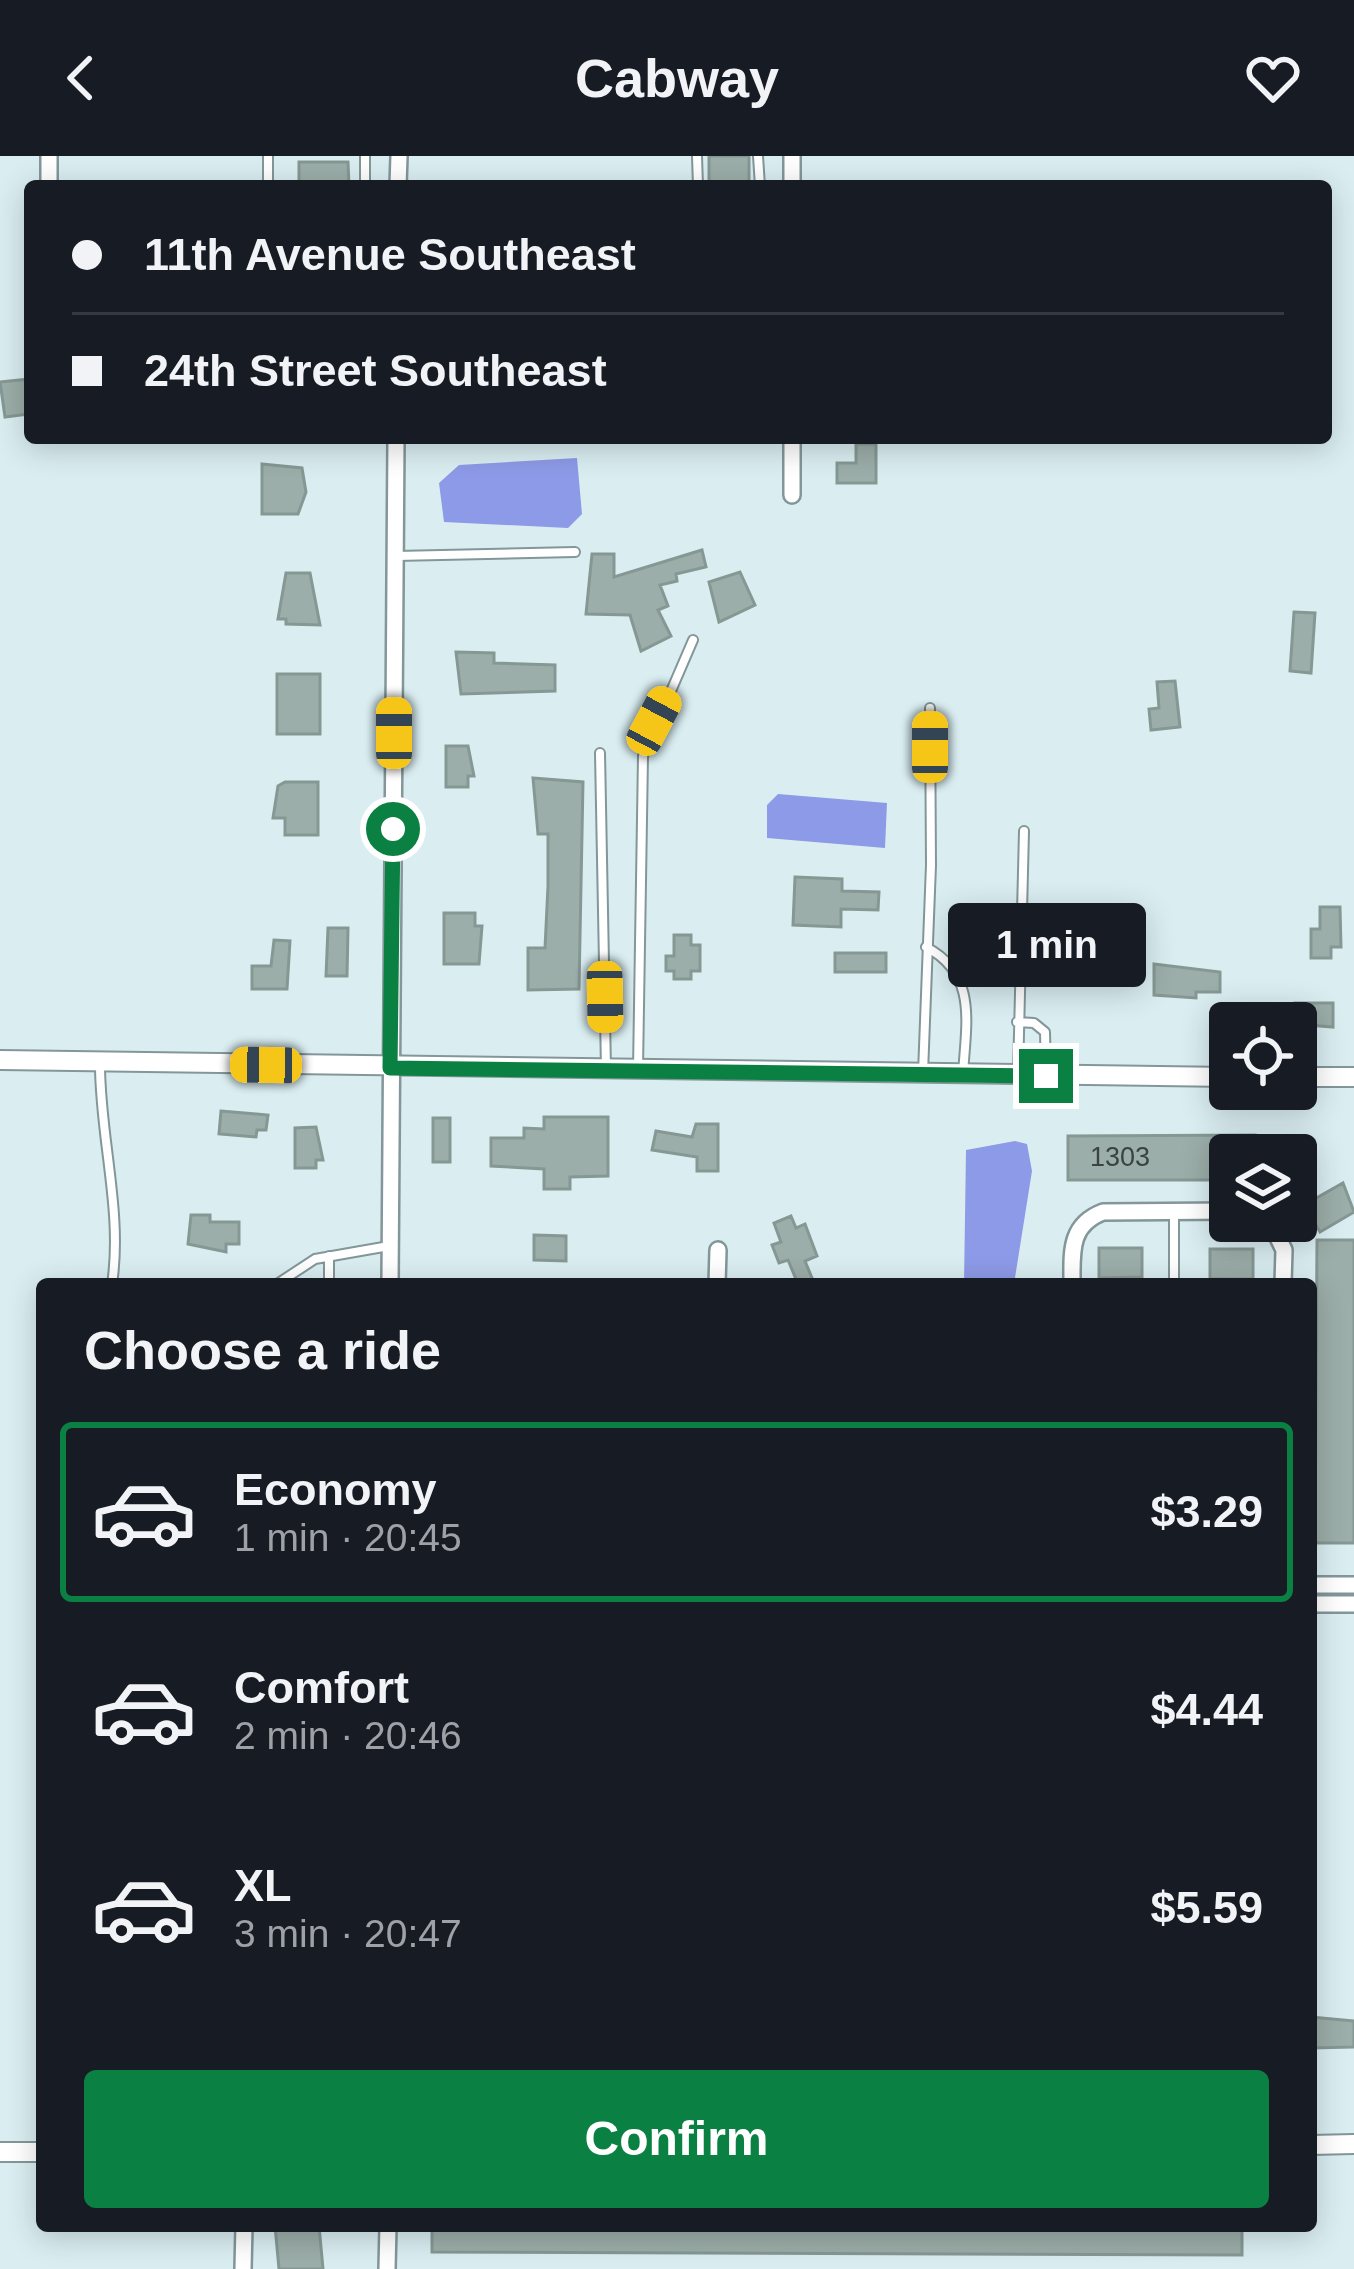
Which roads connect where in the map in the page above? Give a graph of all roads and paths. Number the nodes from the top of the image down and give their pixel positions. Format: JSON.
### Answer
{"nodes":[{"id":1,"x":396,"y":444,"type":"edge"},
{"id":2,"x":792,"y":444,"type":"edge"},
{"id":3,"x":792,"y":494,"type":"dead end"},
{"id":4,"x":575,"y":552,"type":"dead end"},
{"id":5,"x":395,"y":556,"type":"junction"},
{"id":6,"x":693,"y":640,"type":"dead end"},
{"id":7,"x":930,"y":708,"type":"dead end"},
{"id":8,"x":600,"y":753,"type":"dead end"},
{"id":9,"x":1024,"y":831,"type":"dead end"},
{"id":10,"x":926,"y":947,"type":"junction"},
{"id":11,"x":1017,"y":1022,"type":"junction"},
{"id":12,"x":0,"y":1060,"type":"edge"},
{"id":13,"x":100,"y":1062,"type":"junction"},
{"id":14,"x":390,"y":1068,"type":"junction"},
{"id":15,"x":606,"y":1070,"type":"junction"},
{"id":16,"x":638,"y":1071,"type":"junction"},
{"id":17,"x":923,"y":1075,"type":"junction"},
{"id":18,"x":963,"y":1075,"type":"junction"},
{"id":19,"x":1018,"y":1076,"type":"junction"},
{"id":20,"x":1046,"y":1076,"type":"junction"},
{"id":21,"x":1209,"y":1077,"type":"edge"},
{"id":22,"x":1317,"y":1077,"type":"edge"},
{"id":23,"x":1354,"y":1077,"type":"edge"},
{"id":24,"x":1209,"y":1210,"type":"edge"},
{"id":25,"x":1174,"y":1211,"type":"junction"},
{"id":26,"x":1280,"y":1242,"type":"edge"},
{"id":27,"x":390,"y":1246,"type":"junction"},
{"id":28,"x":718,"y":1250,"type":"dead end"},
{"id":29,"x":329,"y":1255,"type":"junction"},
{"id":30,"x":112,"y":1278,"type":"edge"},
{"id":31,"x":288,"y":1278,"type":"edge"},
{"id":32,"x":329,"y":1278,"type":"edge"},
{"id":33,"x":390,"y":1278,"type":"edge"},
{"id":34,"x":717,"y":1278,"type":"edge"},
{"id":35,"x":1072,"y":1278,"type":"edge"},
{"id":36,"x":1174,"y":1278,"type":"edge"},
{"id":37,"x":1283,"y":1278,"type":"edge"},
{"id":38,"x":1317,"y":1585,"type":"edge"},
{"id":39,"x":1354,"y":1585,"type":"edge"},
{"id":40,"x":1317,"y":1604,"type":"edge"},
{"id":41,"x":1354,"y":1604,"type":"edge"},
{"id":42,"x":1354,"y":2144,"type":"edge"},
{"id":43,"x":1317,"y":2145,"type":"edge"},
{"id":44,"x":0,"y":2152,"type":"edge"},
{"id":45,"x":36,"y":2152,"type":"edge"},
{"id":46,"x":244,"y":2232,"type":"edge"},
{"id":47,"x":388,"y":2232,"type":"edge"},
{"id":48,"x":244,"y":2269,"type":"edge"},
{"id":49,"x":387,"y":2269,"type":"edge"}],
"edges":[{"from":1,"to":5,"type":"street"},
{"from":2,"to":3,"type":"street"},
{"from":4,"to":5,"type":"lane"},
{"from":5,"to":14,"type":"street"},
{"from":6,"to":16,"type":"lane"},
{"from":7,"to":10,"type":"lane"},
{"from":8,"to":15,"type":"lane"},
{"from":9,"to":11,"type":"lane"},
{"from":10,"to":17,"type":"lane"},
{"from":10,"to":18,"type":"lane"},
{"from":11,"to":19,"type":"lane"},
{"from":11,"to":20,"type":"lane"},
{"from":12,"to":13,"type":"street"},
{"from":13,"to":14,"type":"street"},
{"from":13,"to":30,"type":"lane"},
{"from":14,"to":15,"type":"street"},
{"from":14,"to":27,"type":"street"},
{"from":15,"to":16,"type":"street"},
{"from":16,"to":17,"type":"street"},
{"from":17,"to":18,"type":"street"},
{"from":18,"to":19,"type":"street"},
{"from":19,"to":20,"type":"street"},
{"from":20,"to":21,"type":"street"},
{"from":22,"to":23,"type":"street"},
{"from":24,"to":25,"type":"street"},
{"from":25,"to":35,"type":"street"},
{"from":25,"to":36,"type":"lane"},
{"from":26,"to":37,"type":"street"},
{"from":27,"to":29,"type":"lane"},
{"from":27,"to":33,"type":"street"},
{"from":28,"to":34,"type":"street"},
{"from":29,"to":31,"type":"lane"},
{"from":29,"to":32,"type":"lane"},
{"from":38,"to":39,"type":"street"},
{"from":40,"to":41,"type":"street"},
{"from":42,"to":43,"type":"street"},
{"from":44,"to":45,"type":"street"},
{"from":46,"to":48,"type":"street"},
{"from":47,"to":49,"type":"street"}]}
